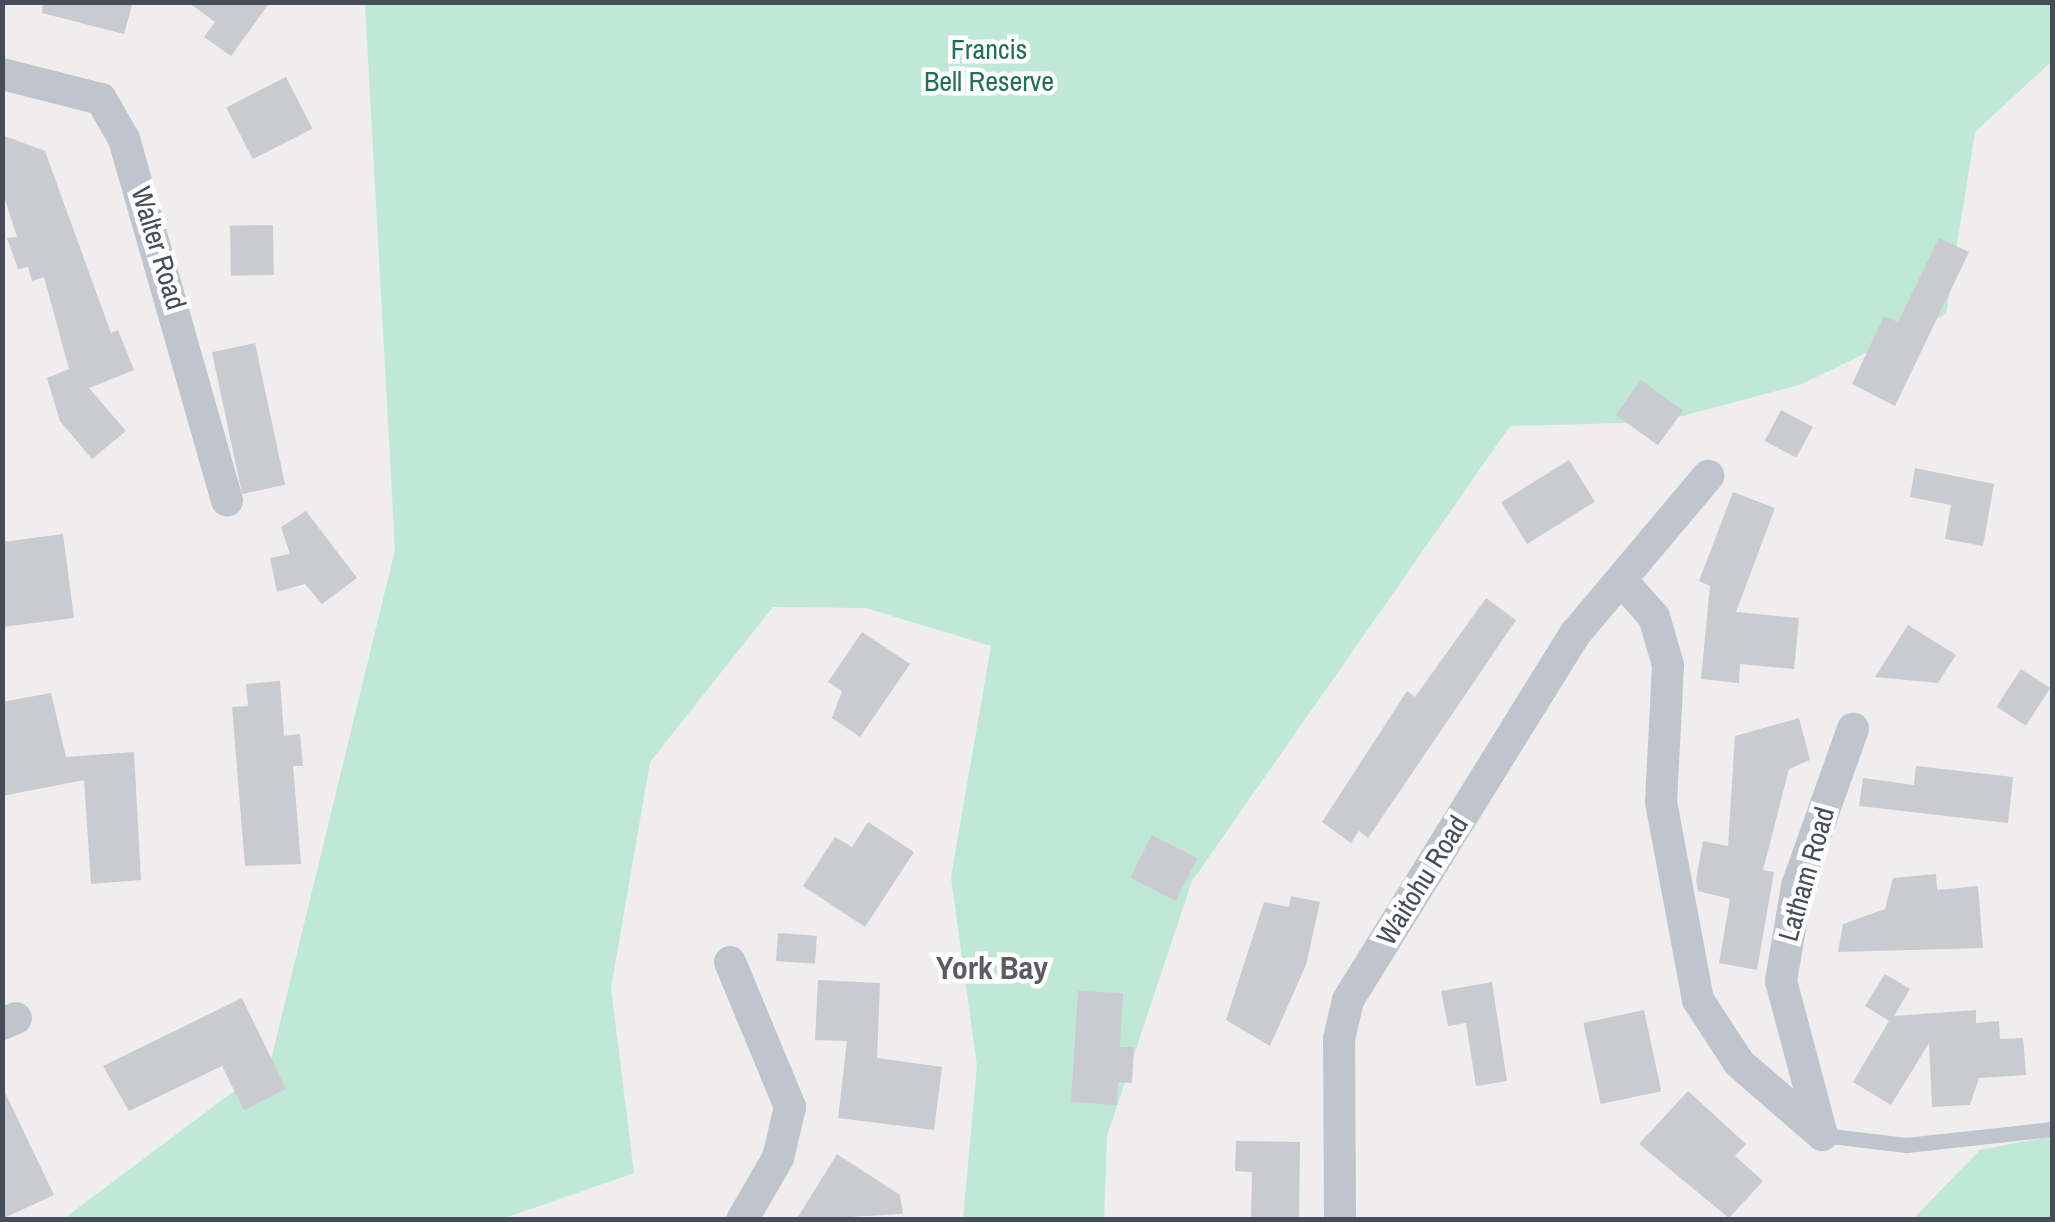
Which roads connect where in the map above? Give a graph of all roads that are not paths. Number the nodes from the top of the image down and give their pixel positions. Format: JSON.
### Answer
{"nodes":[{"id":1,"x":2,"y":74,"type":"edge"},
{"id":2,"x":1708,"y":476,"type":"dead end"},
{"id":3,"x":228,"y":501,"type":"dead end"},
{"id":4,"x":1624,"y":582,"type":"junction"},
{"id":5,"x":1853,"y":729,"type":"dead end"},
{"id":6,"x":730,"y":962,"type":"dead end"},
{"id":7,"x":2052,"y":1129,"type":"edge"},
{"id":8,"x":1822,"y":1135,"type":"junction"},
{"id":9,"x":742,"y":1220,"type":"edge"},
{"id":10,"x":1340,"y":1220,"type":"edge"}],
"edges":[{"from":1,"to":3,"type":"street","name":"Walter Road"},
{"from":2,"to":4,"type":"street","name":"Waitohu Road"},
{"from":4,"to":8,"type":"street"},
{"from":4,"to":10,"type":"street","name":"Waitohu Road"},
{"from":5,"to":8,"type":"street","name":"Latham Road"},
{"from":6,"to":9,"type":"street"},
{"from":7,"to":8,"type":"lane"}]}
